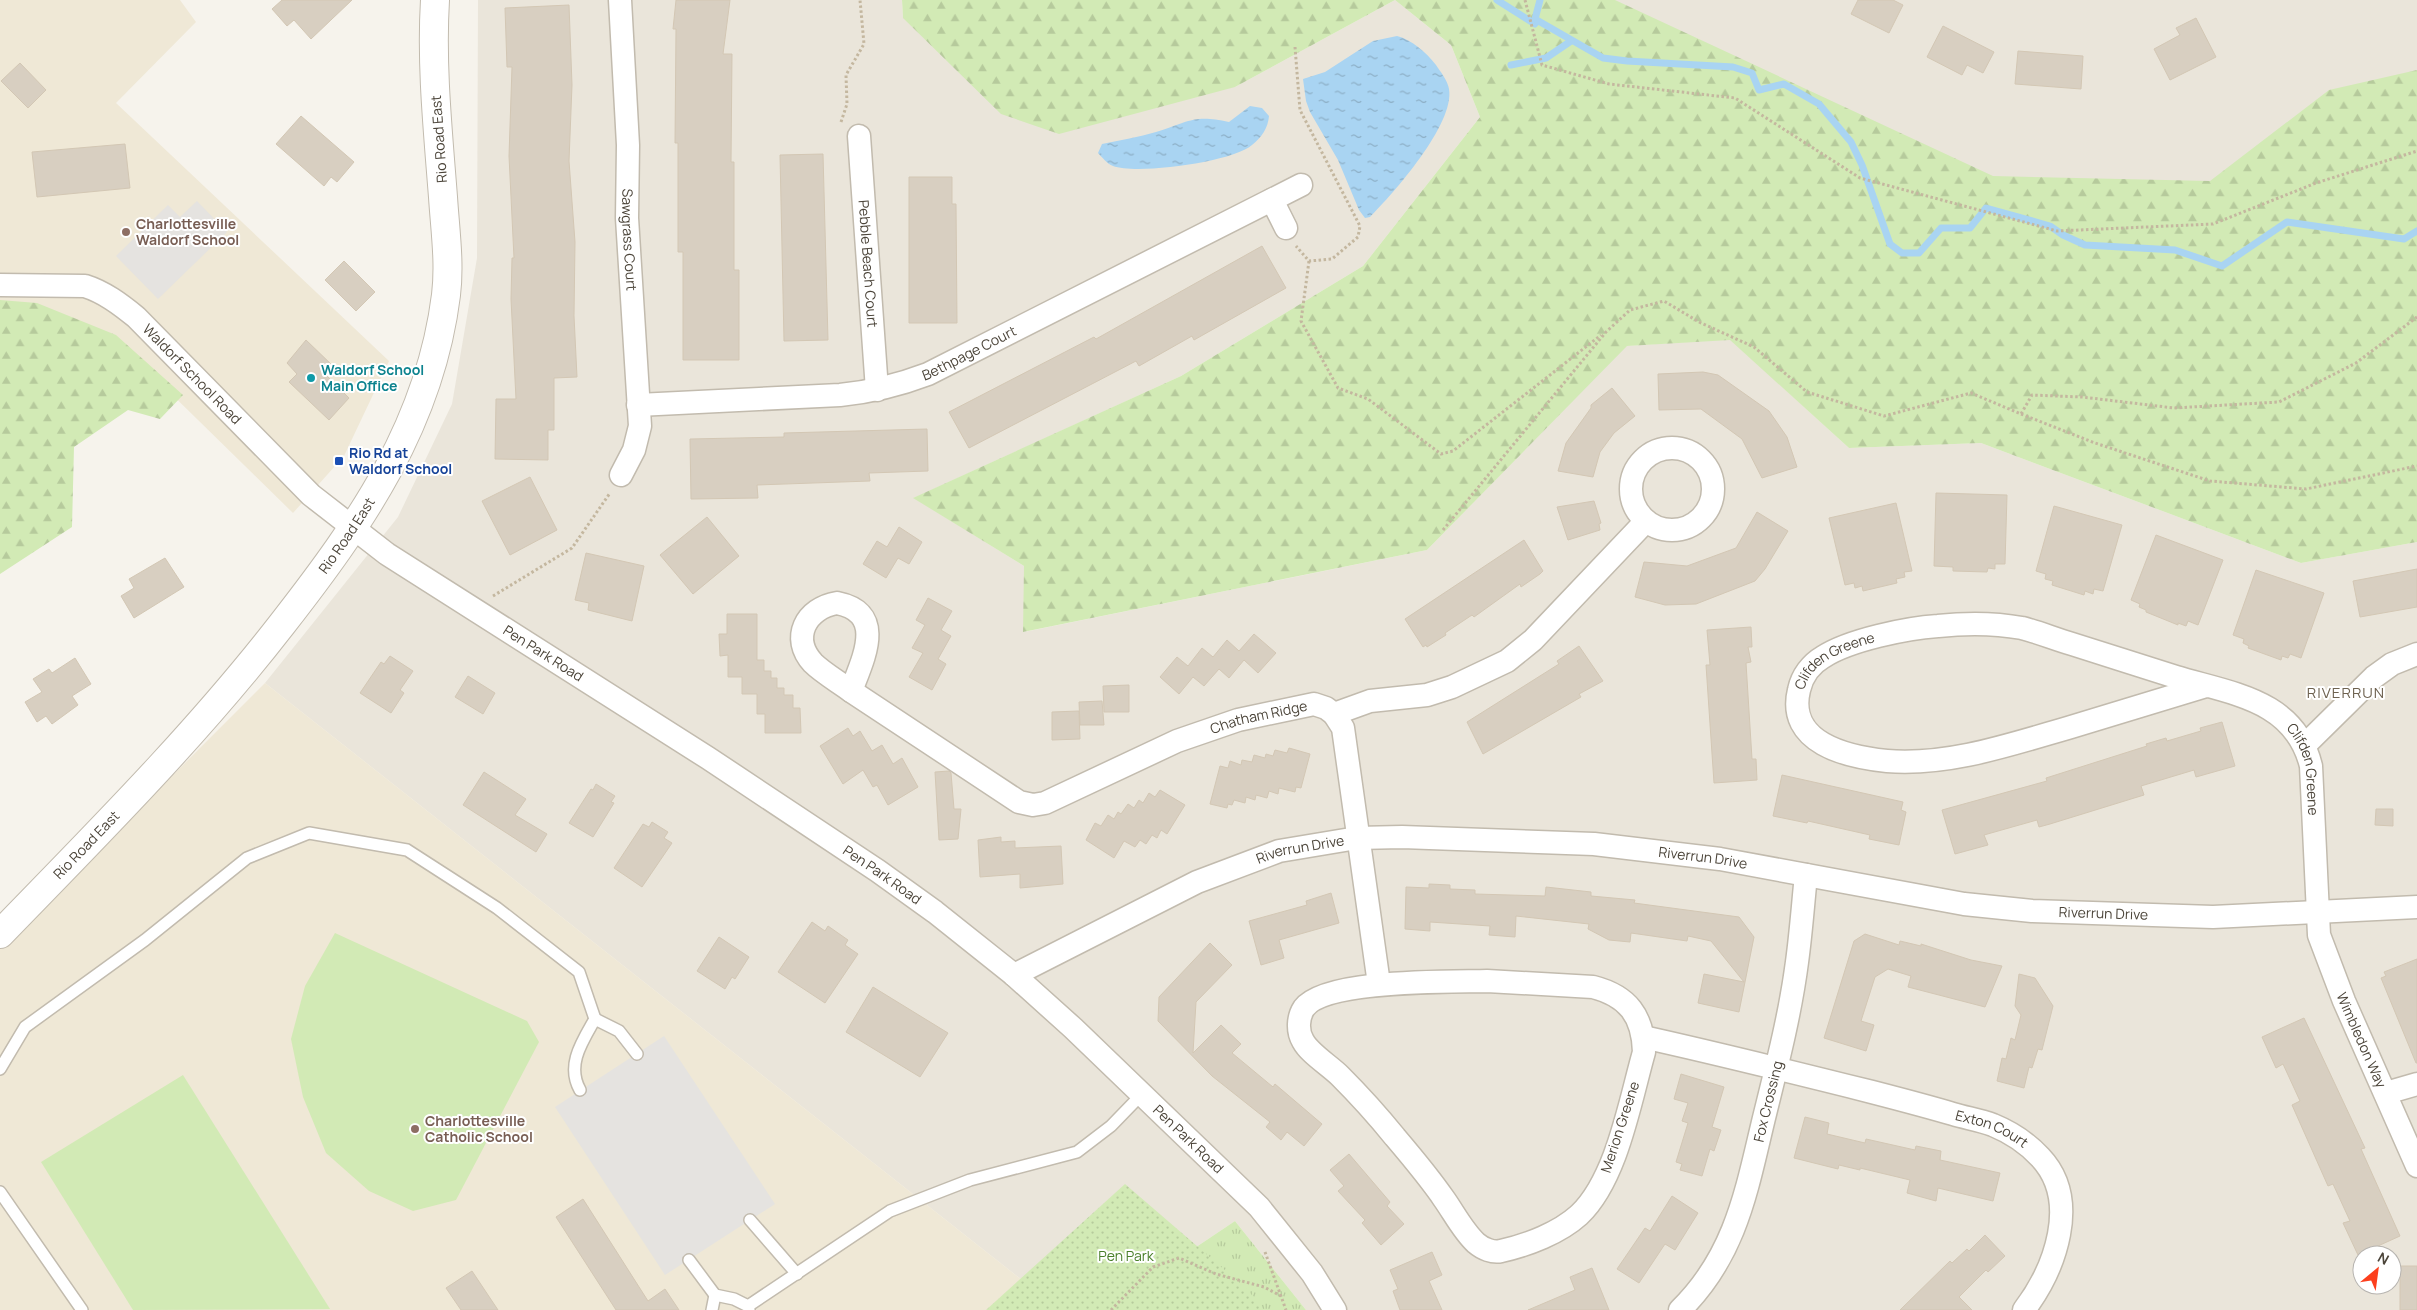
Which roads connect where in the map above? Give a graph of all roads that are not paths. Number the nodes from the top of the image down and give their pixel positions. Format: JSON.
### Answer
{"nodes":[{"id":1,"x":435,"y":0,"type":"edge"},
{"id":2,"x":620,"y":0,"type":"edge"},
{"id":3,"x":849,"y":131,"type":"road end"},
{"id":4,"x":1301,"y":185,"type":"dead end"},
{"id":5,"x":1272,"y":200,"type":"junction"},
{"id":6,"x":1286,"y":228,"type":"road end"},
{"id":7,"x":0,"y":285,"type":"edge"},
{"id":8,"x":877,"y":390,"type":"junction"},
{"id":9,"x":638,"y":405,"type":"junction"},
{"id":10,"x":621,"y":476,"type":"road end"},
{"id":11,"x":1646,"y":521,"type":"dead end"},
{"id":12,"x":353,"y":529,"type":"junction"},
{"id":13,"x":2417,"y":654,"type":"edge"},
{"id":14,"x":2206,"y":686,"type":"junction"},
{"id":15,"x":850,"y":691,"type":"dead end"},
{"id":16,"x":1334,"y":714,"type":"junction"},
{"id":17,"x":2305,"y":745,"type":"junction"},
{"id":18,"x":1357,"y":838,"type":"junction"},
{"id":19,"x":1806,"y":875,"type":"junction"},
{"id":20,"x":2417,"y":907,"type":"edge"},
{"id":21,"x":2316,"y":912,"type":"junction"},
{"id":22,"x":0,"y":934,"type":"edge"},
{"id":23,"x":1014,"y":975,"type":"junction"},
{"id":24,"x":1379,"y":984,"type":"junction"},
{"id":25,"x":595,"y":1019,"type":"junction"},
{"id":26,"x":1643,"y":1037,"type":"junction"},
{"id":27,"x":637,"y":1054,"type":"dead end"},
{"id":28,"x":1776,"y":1068,"type":"junction"},
{"id":29,"x":0,"y":1069,"type":"edge"},
{"id":30,"x":2417,"y":1084,"type":"edge"},
{"id":31,"x":580,"y":1090,"type":"dead end"},
{"id":32,"x":2386,"y":1093,"type":"junction"},
{"id":33,"x":1142,"y":1094,"type":"junction"},
{"id":34,"x":2417,"y":1166,"type":"edge"},
{"id":35,"x":0,"y":1192,"type":"edge"},
{"id":36,"x":750,"y":1220,"type":"dead end"},
{"id":37,"x":689,"y":1260,"type":"dead end"},
{"id":38,"x":796,"y":1274,"type":"junction"},
{"id":39,"x":716,"y":1295,"type":"junction"},
{"id":40,"x":749,"y":1308,"type":"edge"},
{"id":41,"x":82,"y":1310,"type":"edge"},
{"id":42,"x":712,"y":1310,"type":"edge"},
{"id":43,"x":1335,"y":1310,"type":"edge"},
{"id":44,"x":1680,"y":1310,"type":"edge"},
{"id":45,"x":2024,"y":1310,"type":"edge"}],
"edges":[{"from":1,"to":12,"type":"street","name":"Rio Road East"},
{"from":2,"to":9,"type":"street","name":"Sawgrass Court"},
{"from":3,"to":8,"type":"street","name":"Pebble Beach Court"},
{"from":4,"to":5,"type":"street","name":"Bethpage Court"},
{"from":5,"to":6,"type":"street"},
{"from":5,"to":8,"type":"street","name":"Bethpage Court"},
{"from":7,"to":12,"type":"street","name":"Waldorf School Road"},
{"from":8,"to":9,"type":"street","name":"Bethpage Court"},
{"from":9,"to":10,"type":"street","name":"Sawgrass Court"},
{"from":11,"to":16,"type":"street"},
{"from":12,"to":22,"type":"street","name":"Rio Road East"},
{"from":12,"to":23,"type":"street","name":"Pen Park Road"},
{"from":13,"to":17,"type":"street"},
{"from":14,"to":14,"type":"street","name":"Clifden Greene"},
{"from":14,"to":17,"type":"street","name":"Clifden Greene"},
{"from":15,"to":16,"type":"street","name":"Chatham Ridge"},
{"from":16,"to":18,"type":"street"},
{"from":17,"to":21,"type":"street","name":"Clifden Greene"},
{"from":18,"to":19,"type":"street","name":"Riverrun Drive"},
{"from":18,"to":23,"type":"street","name":"Riverrun Drive"},
{"from":18,"to":24,"type":"street"},
{"from":19,"to":21,"type":"street","name":"Riverrun Drive"},
{"from":19,"to":28,"type":"street","name":"Fox Crossing"},
{"from":20,"to":21,"type":"street","name":"Riverrun Drive"},
{"from":21,"to":32,"type":"street","name":"Wimbledon Way"},
{"from":23,"to":33,"type":"street","name":"Pen Park Road"},
{"from":24,"to":26,"type":"street","name":"Merion Greene"},
{"from":24,"to":26,"type":"street","name":"Merion Greene"},
{"from":25,"to":27,"type":"lane"},
{"from":25,"to":29,"type":"lane"},
{"from":25,"to":31,"type":"lane"},
{"from":26,"to":28,"type":"street","name":"Exton Court"},
{"from":28,"to":44,"type":"street","name":"Fox Crossing"},
{"from":28,"to":45,"type":"street","name":"Exton Court"},
{"from":30,"to":32,"type":"street"},
{"from":32,"to":34,"type":"street","name":"Wimbledon Way"},
{"from":33,"to":38,"type":"lane"},
{"from":33,"to":43,"type":"street","name":"Pen Park Road"},
{"from":35,"to":41,"type":"lane"},
{"from":36,"to":38,"type":"lane"},
{"from":37,"to":39,"type":"lane"},
{"from":38,"to":40,"type":"lane"},
{"from":39,"to":40,"type":"lane"},
{"from":39,"to":42,"type":"lane"}]}
